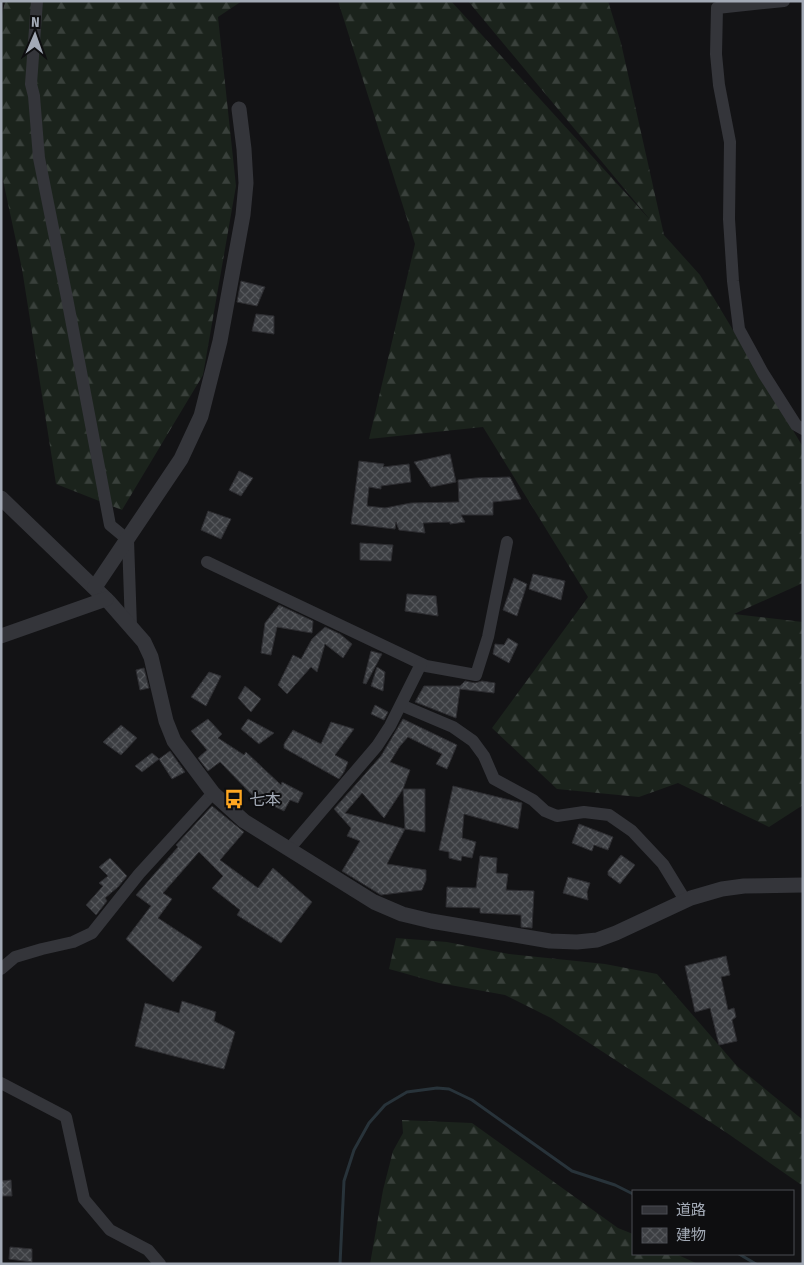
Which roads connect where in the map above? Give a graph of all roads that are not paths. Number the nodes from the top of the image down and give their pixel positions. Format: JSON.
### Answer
{"nodes":[{"id":1,"x":37,"y":1,"type":"edge"},
{"id":2,"x":784,"y":1,"type":"edge"},
{"id":3,"x":240,"y":109,"type":"dead end"},
{"id":4,"x":803,"y":429,"type":"edge"},
{"id":5,"x":1,"y":498,"type":"edge"},
{"id":6,"x":128,"y":540,"type":"junction"},
{"id":7,"x":507,"y":542,"type":"dead end"},
{"id":8,"x":207,"y":562,"type":"dead end"},
{"id":9,"x":95,"y":588,"type":"junction"},
{"id":10,"x":106,"y":599,"type":"junction"},
{"id":11,"x":131,"y":627,"type":"junction"},
{"id":12,"x":1,"y":636,"type":"edge"},
{"id":13,"x":421,"y":664,"type":"junction"},
{"id":14,"x":401,"y":705,"type":"junction"},
{"id":15,"x":213,"y":793,"type":"junction"},
{"id":16,"x":289,"y":849,"type":"junction"},
{"id":17,"x":803,"y":885,"type":"edge"},
{"id":18,"x":686,"y":900,"type":"junction"},
{"id":19,"x":1,"y":969,"type":"edge"},
{"id":20,"x":1,"y":1083,"type":"edge"},
{"id":21,"x":160,"y":1264,"type":"edge"}],
"edges":[{"from":1,"to":6,"type":"street"},
{"from":2,"to":4,"type":"street"},
{"from":3,"to":6,"type":"street"},
{"from":5,"to":9,"type":"street"},
{"from":6,"to":9,"type":"street"},
{"from":6,"to":11,"type":"street"},
{"from":7,"to":13,"type":"street"},
{"from":8,"to":13,"type":"street"},
{"from":9,"to":10,"type":"street"},
{"from":10,"to":11,"type":"street"},
{"from":10,"to":12,"type":"street"},
{"from":11,"to":15,"type":"street"},
{"from":13,"to":14,"type":"street"},
{"from":14,"to":16,"type":"street"},
{"from":14,"to":18,"type":"street"},
{"from":15,"to":16,"type":"street"},
{"from":15,"to":19,"type":"street"},
{"from":16,"to":18,"type":"street"},
{"from":17,"to":18,"type":"street"},
{"from":20,"to":21,"type":"street"}]}
